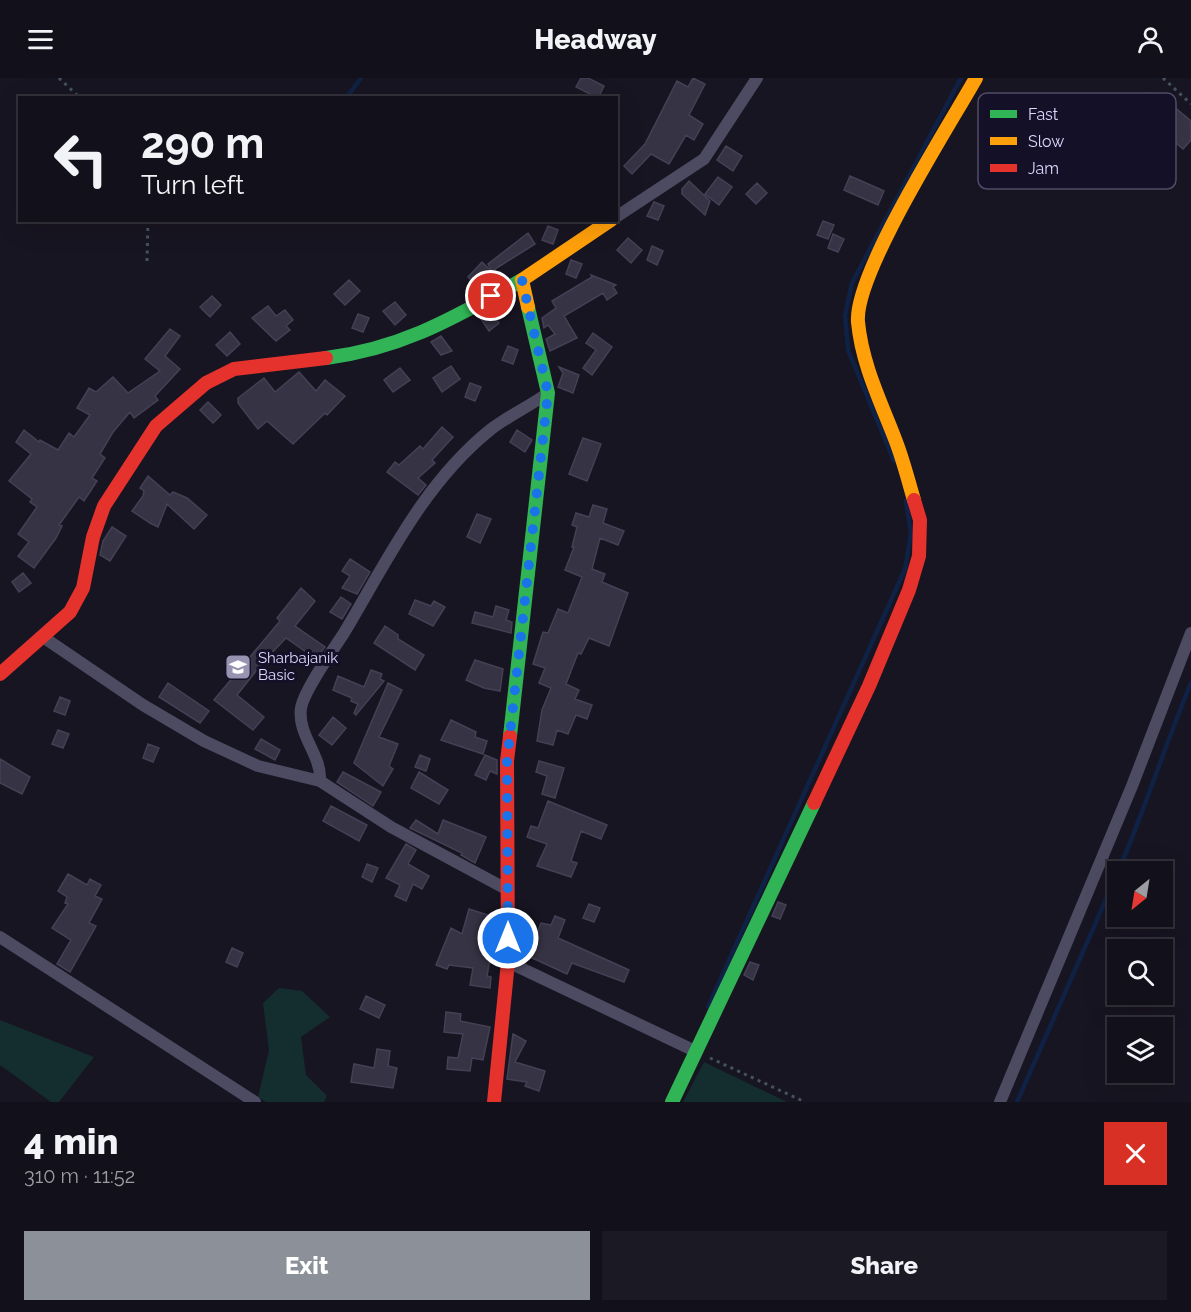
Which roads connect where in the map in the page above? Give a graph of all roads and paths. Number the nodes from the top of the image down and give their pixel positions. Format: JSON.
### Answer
{"nodes":[{"id":1,"x":59,"y":78,"type":"edge"},
{"id":2,"x":757,"y":78,"type":"edge"},
{"id":3,"x":976,"y":78,"type":"edge"},
{"id":4,"x":1163,"y":78,"type":"edge"},
{"id":5,"x":78,"y":96,"type":"edge"},
{"id":6,"x":1191,"y":104,"type":"edge"},
{"id":7,"x":618,"y":216,"type":"edge"},
{"id":8,"x":148,"y":222,"type":"edge"},
{"id":9,"x":608,"y":222,"type":"edge"},
{"id":10,"x":147,"y":261,"type":"dead end"},
{"id":11,"x":522,"y":280,"type":"junction"},
{"id":12,"x":548,"y":393,"type":"junction"},
{"id":13,"x":1191,"y":633,"type":"edge"},
{"id":14,"x":43,"y":637,"type":"junction"},
{"id":15,"x":0,"y":674,"type":"edge"},
{"id":16,"x":320,"y":782,"type":"junction"},
{"id":17,"x":508,"y":890,"type":"junction"},
{"id":18,"x":0,"y":937,"type":"edge"},
{"id":19,"x":508,"y":962,"type":"junction"},
{"id":20,"x":695,"y":1051,"type":"junction"},
{"id":21,"x":255,"y":1102,"type":"edge"},
{"id":22,"x":494,"y":1102,"type":"edge"},
{"id":23,"x":672,"y":1102,"type":"edge"},
{"id":24,"x":805,"y":1102,"type":"edge"},
{"id":25,"x":1000,"y":1102,"type":"edge"}],
"edges":[{"from":1,"to":5,"type":"path"},
{"from":2,"to":7,"type":"street"},
{"from":3,"to":20,"type":"street"},
{"from":4,"to":6,"type":"path"},
{"from":8,"to":10,"type":"path"},
{"from":9,"to":11,"type":"street"},
{"from":11,"to":12,"type":"street"},
{"from":11,"to":14,"type":"street"},
{"from":12,"to":16,"type":"street"},
{"from":12,"to":17,"type":"street"},
{"from":13,"to":25,"type":"street"},
{"from":14,"to":15,"type":"street"},
{"from":14,"to":16,"type":"street"},
{"from":16,"to":17,"type":"street"},
{"from":17,"to":19,"type":"street"},
{"from":18,"to":21,"type":"street"},
{"from":19,"to":20,"type":"street"},
{"from":19,"to":22,"type":"street"},
{"from":20,"to":23,"type":"street"},
{"from":20,"to":24,"type":"path"}]}
